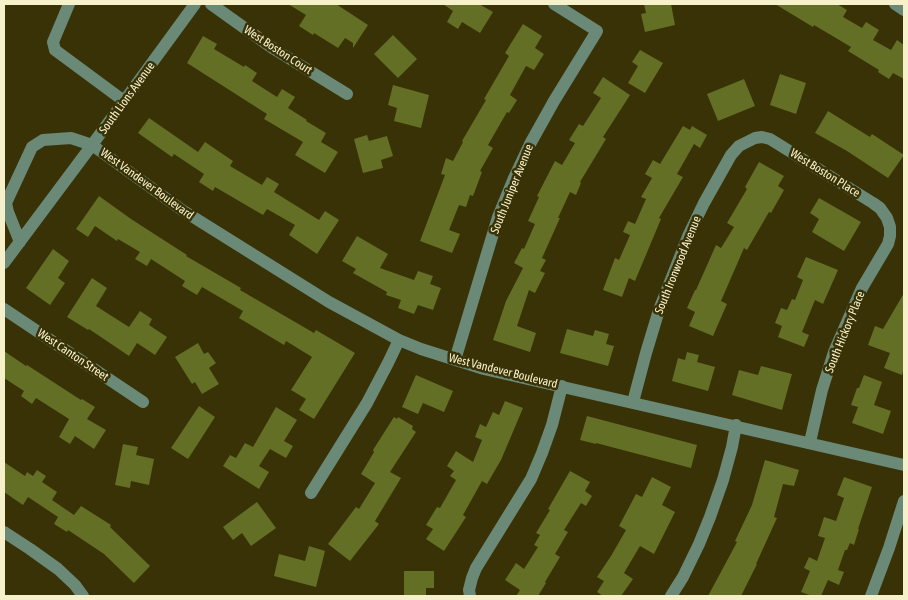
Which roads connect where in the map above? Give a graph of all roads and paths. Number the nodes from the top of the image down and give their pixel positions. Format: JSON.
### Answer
{"nodes":[{"id":1,"x":69,"y":4,"type":"edge"},
{"id":2,"x":195,"y":4,"type":"edge"},
{"id":3,"x":211,"y":4,"type":"edge"},
{"id":4,"x":554,"y":4,"type":"edge"},
{"id":5,"x":895,"y":4,"type":"edge"},
{"id":6,"x":904,"y":10,"type":"edge"},
{"id":7,"x":347,"y":94,"type":"dead end"},
{"id":8,"x":124,"y":101,"type":"junction"},
{"id":9,"x":748,"y":141,"type":"joint"},
{"id":10,"x":92,"y":144,"type":"junction"},
{"id":11,"x":890,"y":227,"type":"joint"},
{"id":12,"x":20,"y":242,"type":"junction"},
{"id":13,"x":4,"y":263,"type":"edge"},
{"id":14,"x":4,"y":308,"type":"edge"},
{"id":15,"x":399,"y":340,"type":"junction"},
{"id":16,"x":455,"y":360,"type":"junction"},
{"id":17,"x":562,"y":386,"type":"junction"},
{"id":18,"x":143,"y":402,"type":"dead end"},
{"id":19,"x":633,"y":402,"type":"junction"},
{"id":20,"x":736,"y":426,"type":"junction"},
{"id":21,"x":810,"y":442,"type":"junction"},
{"id":22,"x":904,"y":464,"type":"edge"},
{"id":23,"x":311,"y":494,"type":"dead end"},
{"id":24,"x":904,"y":501,"type":"edge"},
{"id":25,"x":4,"y":532,"type":"edge"},
{"id":26,"x":83,"y":596,"type":"edge"},
{"id":27,"x":470,"y":596,"type":"edge"},
{"id":28,"x":671,"y":596,"type":"edge"},
{"id":29,"x":871,"y":596,"type":"edge"}],
"edges":[{"from":1,"to":8,"type":"street"},
{"from":2,"to":8,"type":"street","name":"South Lions Avenue"},
{"from":3,"to":7,"type":"street","name":"West Boston Court"},
{"from":4,"to":16,"type":"street","name":"South Juniper Avenue"},
{"from":5,"to":6,"type":"street"},
{"from":8,"to":10,"type":"street","name":"South Lions Avenue"},
{"from":9,"to":11,"type":"street","name":"West Boston Place"},
{"from":9,"to":19,"type":"street","name":"South Ironwood Avenue"},
{"from":10,"to":12,"type":"street","name":"South Lions Avenue"},
{"from":10,"to":12,"type":"street"},
{"from":10,"to":15,"type":"street","name":"West Vandever Boulevard"},
{"from":11,"to":21,"type":"street","name":"South Hickory Place"},
{"from":12,"to":13,"type":"street","name":"South Lions Avenue"},
{"from":14,"to":18,"type":"street","name":"West Canton Street"},
{"from":15,"to":16,"type":"street","name":"West Vandever Boulevard"},
{"from":15,"to":23,"type":"street"},
{"from":16,"to":17,"type":"street","name":"West Vandever Boulevard"},
{"from":17,"to":19,"type":"street","name":"West Vandever Boulevard"},
{"from":17,"to":27,"type":"street"},
{"from":19,"to":20,"type":"street","name":"West Vandever Boulevard"},
{"from":20,"to":21,"type":"street","name":"West Vandever Boulevard"},
{"from":20,"to":28,"type":"street"},
{"from":21,"to":22,"type":"street","name":"West Vandever Boulevard"},
{"from":24,"to":29,"type":"street"},
{"from":25,"to":26,"type":"street"}]}
